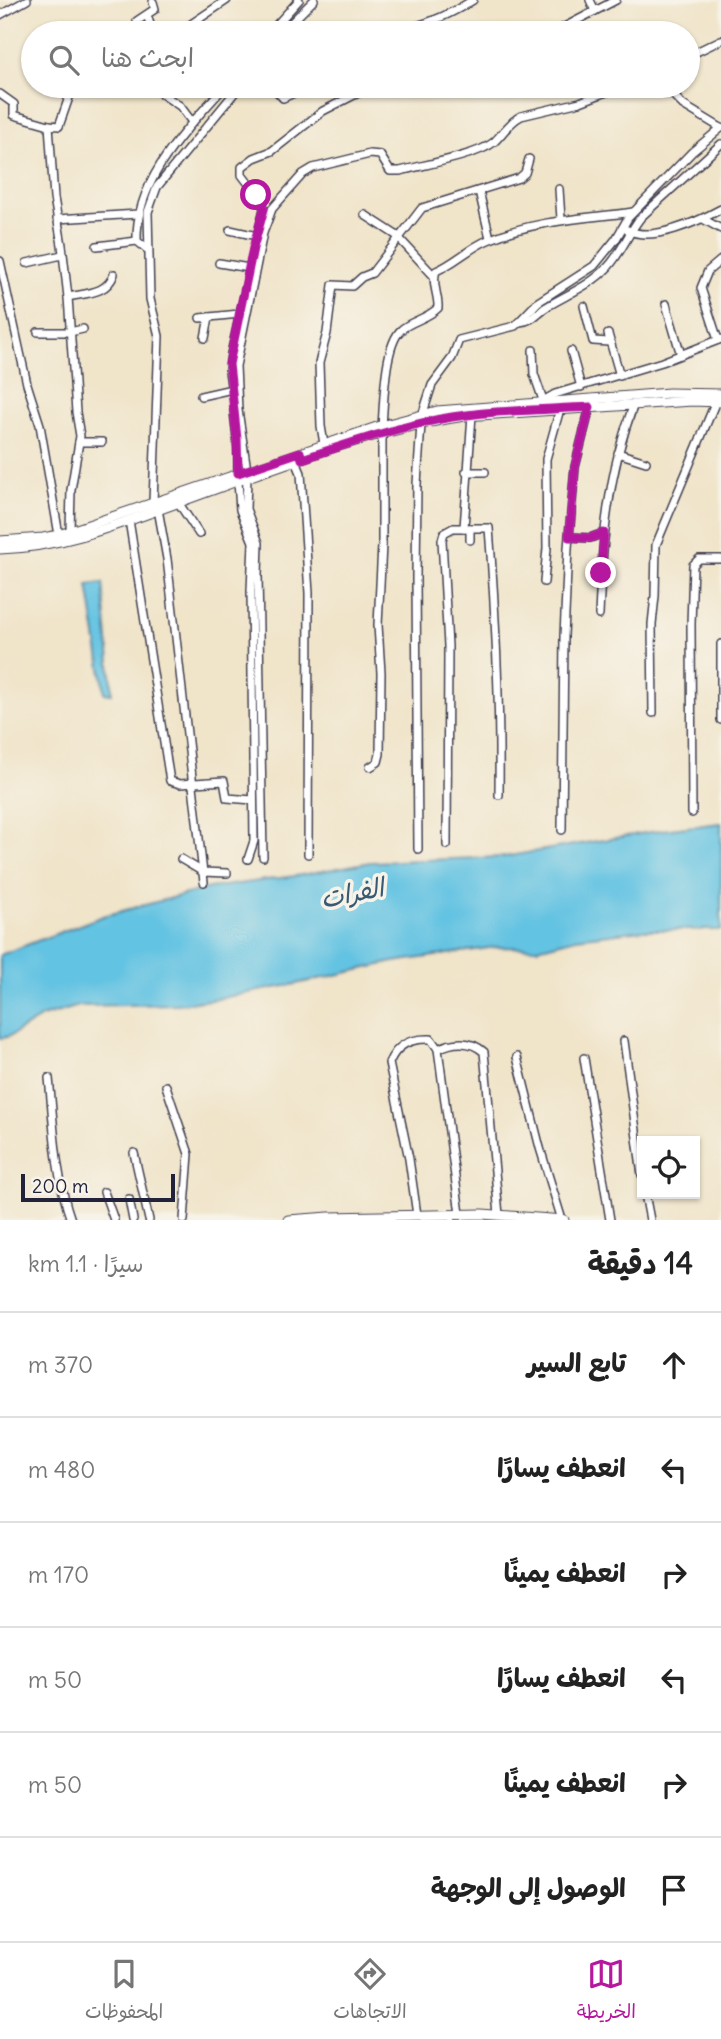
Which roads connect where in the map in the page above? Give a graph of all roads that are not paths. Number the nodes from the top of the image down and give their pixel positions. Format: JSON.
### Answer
{"nodes":[{"id":1,"x":27,"y":0,"type":"edge"},
{"id":2,"x":227,"y":0,"type":"edge"},
{"id":3,"x":299,"y":0,"type":"edge"},
{"id":4,"x":314,"y":0,"type":"edge"},
{"id":5,"x":472,"y":0,"type":"edge"},
{"id":6,"x":590,"y":0,"type":"edge"},
{"id":7,"x":616,"y":0,"type":"edge"},
{"id":8,"x":153,"y":2,"type":"dead end"},
{"id":9,"x":595,"y":11,"type":"junction"},
{"id":10,"x":0,"y":15,"type":"edge"},
{"id":11,"x":147,"y":15,"type":"junction"},
{"id":12,"x":137,"y":21,"type":"dead end"},
{"id":13,"x":149,"y":21,"type":"edge"},
{"id":14,"x":196,"y":21,"type":"edge"},
{"id":15,"x":281,"y":21,"type":"edge"},
{"id":16,"x":293,"y":21,"type":"edge"},
{"id":17,"x":431,"y":21,"type":"edge"},
{"id":18,"x":576,"y":21,"type":"edge"},
{"id":19,"x":721,"y":40,"type":"edge"},
{"id":20,"x":700,"y":50,"type":"edge"},
{"id":21,"x":0,"y":94,"type":"edge"},
{"id":22,"x":69,"y":98,"type":"edge"},
{"id":23,"x":168,"y":98,"type":"edge"},
{"id":24,"x":214,"y":98,"type":"edge"},
{"id":25,"x":230,"y":98,"type":"edge"},
{"id":26,"x":348,"y":98,"type":"edge"},
{"id":27,"x":590,"y":98,"type":"edge"},
{"id":28,"x":676,"y":98,"type":"edge"},
{"id":29,"x":192,"y":122,"type":"junction"},
{"id":30,"x":49,"y":125,"type":"junction"},
{"id":31,"x":721,"y":128,"type":"edge"},
{"id":32,"x":721,"y":144,"type":"edge"},
{"id":33,"x":529,"y":159,"type":"dead end"},
{"id":34,"x":559,"y":189,"type":"dead end"},
{"id":35,"x":479,"y":191,"type":"junction"},
{"id":36,"x":721,"y":209,"type":"edge"},
{"id":37,"x":633,"y":212,"type":"junction"},
{"id":38,"x":138,"y":214,"type":"junction"},
{"id":39,"x":365,"y":215,"type":"dead end"},
{"id":40,"x":57,"y":219,"type":"junction"},
{"id":41,"x":561,"y":219,"type":"junction"},
{"id":42,"x":703,"y":219,"type":"junction"},
{"id":43,"x":622,"y":226,"type":"junction"},
{"id":44,"x":721,"y":229,"type":"edge"},
{"id":45,"x":230,"y":230,"type":"dead end"},
{"id":46,"x":630,"y":231,"type":"junction"},
{"id":47,"x":257,"y":236,"type":"junction"},
{"id":48,"x":397,"y":238,"type":"junction"},
{"id":49,"x":490,"y":239,"type":"junction"},
{"id":50,"x":137,"y":241,"type":"junction"},
{"id":51,"x":97,"y":246,"type":"dead end"},
{"id":52,"x":148,"y":250,"type":"junction"},
{"id":53,"x":62,"y":255,"type":"junction"},
{"id":54,"x":599,"y":260,"type":"junction"},
{"id":55,"x":721,"y":260,"type":"edge"},
{"id":56,"x":0,"y":261,"type":"edge"},
{"id":57,"x":27,"y":263,"type":"dead end"},
{"id":58,"x":219,"y":264,"type":"dead end"},
{"id":59,"x":608,"y":267,"type":"junction"},
{"id":60,"x":249,"y":268,"type":"junction"},
{"id":61,"x":114,"y":274,"type":"dead end"},
{"id":62,"x":434,"y":276,"type":"junction"},
{"id":63,"x":562,"y":286,"type":"junction"},
{"id":64,"x":68,"y":297,"type":"junction"},
{"id":65,"x":564,"y":297,"type":"junction"},
{"id":66,"x":666,"y":304,"type":"dead end"},
{"id":67,"x":584,"y":306,"type":"dead end"},
{"id":68,"x":239,"y":314,"type":"junction"},
{"id":69,"x":520,"y":322,"type":"junction"},
{"id":70,"x":83,"y":329,"type":"dead end"},
{"id":71,"x":38,"y":332,"type":"dead end"},
{"id":72,"x":71,"y":332,"type":"junction"},
{"id":73,"x":205,"y":338,"type":"dead end"},
{"id":74,"x":720,"y":340,"type":"edge"},
{"id":75,"x":533,"y":350,"type":"dead end"},
{"id":76,"x":571,"y":351,"type":"dead end"},
{"id":77,"x":681,"y":355,"type":"junction"},
{"id":78,"x":620,"y":376,"type":"junction"},
{"id":79,"x":581,"y":387,"type":"junction"},
{"id":80,"x":232,"y":389,"type":"junction"},
{"id":81,"x":201,"y":396,"type":"dead end"},
{"id":82,"x":719,"y":399,"type":"edge"},
{"id":83,"x":542,"y":401,"type":"junction"},
{"id":84,"x":634,"y":404,"type":"junction"},
{"id":85,"x":590,"y":407,"type":"junction"},
{"id":86,"x":516,"y":408,"type":"junction"},
{"id":87,"x":560,"y":409,"type":"junction"},
{"id":88,"x":472,"y":415,"type":"junction"},
{"id":89,"x":422,"y":420,"type":"junction"},
{"id":90,"x":382,"y":430,"type":"junction"},
{"id":91,"x":79,"y":442,"type":"junction"},
{"id":92,"x":102,"y":442,"type":"dead end"},
{"id":93,"x":324,"y":444,"type":"junction"},
{"id":94,"x":618,"y":453,"type":"junction"},
{"id":95,"x":300,"y":457,"type":"junction"},
{"id":96,"x":646,"y":462,"type":"dead end"},
{"id":97,"x":467,"y":472,"type":"junction"},
{"id":98,"x":485,"y":472,"type":"dead end"},
{"id":99,"x":242,"y":475,"type":"junction"},
{"id":100,"x":178,"y":502,"type":"junction"},
{"id":101,"x":156,"y":506,"type":"junction"},
{"id":102,"x":129,"y":520,"type":"junction"},
{"id":103,"x":467,"y":528,"type":"junction"},
{"id":104,"x":70,"y":531,"type":"junction"},
{"id":105,"x":604,"y":533,"type":"junction"},
{"id":106,"x":199,"y":534,"type":"dead end"},
{"id":107,"x":59,"y":535,"type":"junction"},
{"id":108,"x":569,"y":537,"type":"junction"},
{"id":109,"x":470,"y":540,"type":"dead end"},
{"id":110,"x":0,"y":541,"type":"edge"},
{"id":111,"x":0,"y":548,"type":"edge"},
{"id":112,"x":721,"y":559,"type":"edge"},
{"id":113,"x":544,"y":582,"type":"dead end"},
{"id":114,"x":599,"y":615,"type":"dead end"},
{"id":115,"x":721,"y":644,"type":"edge"},
{"id":116,"x":653,"y":713,"type":"dead end"},
{"id":117,"x":721,"y":719,"type":"edge"},
{"id":118,"x":370,"y":767,"type":"dead end"},
{"id":119,"x":192,"y":783,"type":"junction"},
{"id":120,"x":499,"y":795,"type":"dead end"},
{"id":121,"x":253,"y":800,"type":"junction"},
{"id":122,"x":692,"y":813,"type":"dead end"},
{"id":123,"x":562,"y":830,"type":"dead end"},
{"id":124,"x":446,"y":845,"type":"dead end"},
{"id":125,"x":418,"y":849,"type":"dead end"},
{"id":126,"x":308,"y":854,"type":"dead end"},
{"id":127,"x":262,"y":857,"type":"dead end"},
{"id":128,"x":181,"y":859,"type":"dead end"},
{"id":129,"x":248,"y":859,"type":"dead end"},
{"id":130,"x":203,"y":872,"type":"junction"},
{"id":131,"x":227,"y":873,"type":"dead end"},
{"id":132,"x":204,"y":882,"type":"dead end"},
{"id":133,"x":624,"y":1041,"type":"dead end"},
{"id":134,"x":438,"y":1049,"type":"junction"},
{"id":135,"x":517,"y":1057,"type":"dead end"},
{"id":136,"x":584,"y":1058,"type":"dead end"},
{"id":137,"x":49,"y":1078,"type":"dead end"},
{"id":138,"x":166,"y":1086,"type":"dead end"},
{"id":139,"x":637,"y":1138,"type":"edge"},
{"id":140,"x":134,"y":1153,"type":"dead end"},
{"id":141,"x":104,"y":1192,"type":"dead end"},
{"id":142,"x":129,"y":1199,"type":"dead end"},
{"id":143,"x":646,"y":1199,"type":"edge"},
{"id":144,"x":460,"y":1214,"type":"junction"},
{"id":145,"x":499,"y":1214,"type":"junction"},
{"id":146,"x":417,"y":1215,"type":"junction"},
{"id":147,"x":71,"y":1220,"type":"edge"},
{"id":148,"x":114,"y":1220,"type":"edge"},
{"id":149,"x":133,"y":1220,"type":"edge"},
{"id":150,"x":149,"y":1220,"type":"edge"},
{"id":151,"x":184,"y":1220,"type":"edge"},
{"id":152,"x":288,"y":1220,"type":"edge"},
{"id":153,"x":563,"y":1220,"type":"edge"},
{"id":154,"x":610,"y":1220,"type":"edge"},
{"id":155,"x":650,"y":1220,"type":"edge"}],
"edges":[{"from":1,"to":10,"type":"street"},
{"from":2,"to":14,"type":"street"},
{"from":3,"to":15,"type":"street"},
{"from":4,"to":16,"type":"street"},
{"from":5,"to":17,"type":"street"},
{"from":6,"to":9,"type":"street"},
{"from":7,"to":9,"type":"street"},
{"from":8,"to":11,"type":"street"},
{"from":9,"to":18,"type":"street"},
{"from":11,"to":12,"type":"street"},
{"from":11,"to":13,"type":"street"},
{"from":19,"to":20,"type":"street"},
{"from":21,"to":30,"type":"street"},
{"from":22,"to":30,"type":"street"},
{"from":23,"to":29,"type":"street"},
{"from":24,"to":29,"type":"street"},
{"from":25,"to":52,"type":"street"},
{"from":26,"to":47,"type":"street"},
{"from":27,"to":99,"type":"street"},
{"from":28,"to":31,"type":"street"},
{"from":29,"to":38,"type":"street"},
{"from":30,"to":40,"type":"street"},
{"from":31,"to":37,"type":"street"},
{"from":32,"to":46,"type":"street"},
{"from":33,"to":35,"type":"street"},
{"from":34,"to":41,"type":"street"},
{"from":35,"to":48,"type":"street"},
{"from":35,"to":49,"type":"street"},
{"from":36,"to":42,"type":"street"},
{"from":37,"to":41,"type":"street"},
{"from":37,"to":43,"type":"street"},
{"from":38,"to":40,"type":"street"},
{"from":38,"to":50,"type":"street"},
{"from":39,"to":48,"type":"street"},
{"from":40,"to":53,"type":"street"},
{"from":41,"to":49,"type":"street"},
{"from":42,"to":44,"type":"street"},
{"from":42,"to":46,"type":"street"},
{"from":43,"to":46,"type":"street"},
{"from":43,"to":54,"type":"street"},
{"from":45,"to":47,"type":"street"},
{"from":46,"to":59,"type":"street"},
{"from":47,"to":60,"type":"street"},
{"from":48,"to":62,"type":"street"},
{"from":48,"to":93,"type":"street"},
{"from":49,"to":62,"type":"street"},
{"from":50,"to":51,"type":"street"},
{"from":50,"to":52,"type":"street"},
{"from":52,"to":101,"type":"street"},
{"from":53,"to":57,"type":"street"},
{"from":53,"to":64,"type":"street"},
{"from":54,"to":59,"type":"street"},
{"from":54,"to":63,"type":"street"},
{"from":55,"to":74,"type":"street"},
{"from":56,"to":107,"type":"street"},
{"from":58,"to":60,"type":"street"},
{"from":59,"to":65,"type":"street"},
{"from":60,"to":68,"type":"street"},
{"from":61,"to":64,"type":"street"},
{"from":62,"to":90,"type":"street"},
{"from":63,"to":65,"type":"street"},
{"from":63,"to":69,"type":"street"},
{"from":64,"to":72,"type":"street"},
{"from":65,"to":69,"type":"street"},
{"from":66,"to":77,"type":"street"},
{"from":67,"to":78,"type":"street"},
{"from":68,"to":73,"type":"street"},
{"from":68,"to":80,"type":"street"},
{"from":69,"to":89,"type":"street"},
{"from":70,"to":72,"type":"street"},
{"from":71,"to":72,"type":"street"},
{"from":72,"to":91,"type":"street"},
{"from":74,"to":77,"type":"street"},
{"from":75,"to":83,"type":"street"},
{"from":76,"to":79,"type":"street"},
{"from":77,"to":78,"type":"street"},
{"from":78,"to":79,"type":"street"},
{"from":79,"to":83,"type":"street"},
{"from":80,"to":81,"type":"street"},
{"from":80,"to":99,"type":"street"},
{"from":82,"to":83,"type":"main road"},
{"from":82,"to":84,"type":"main road"},
{"from":82,"to":116,"type":"street"},
{"from":83,"to":86,"type":"main road"},
{"from":84,"to":85,"type":"main road"},
{"from":84,"to":94,"type":"street"},
{"from":85,"to":87,"type":"main road"},
{"from":85,"to":108,"type":"street"},
{"from":86,"to":87,"type":"main road"},
{"from":86,"to":88,"type":"main road"},
{"from":86,"to":89,"type":"main road"},
{"from":87,"to":113,"type":"street"},
{"from":88,"to":89,"type":"main road"},
{"from":88,"to":97,"type":"street"},
{"from":89,"to":90,"type":"main road"},
{"from":89,"to":125,"type":"street"},
{"from":90,"to":93,"type":"main road"},
{"from":90,"to":95,"type":"main road"},
{"from":90,"to":118,"type":"street"},
{"from":91,"to":92,"type":"street"},
{"from":91,"to":104,"type":"street"},
{"from":93,"to":95,"type":"main road"},
{"from":94,"to":96,"type":"street"},
{"from":94,"to":105,"type":"street"},
{"from":95,"to":99,"type":"main road"},
{"from":95,"to":126,"type":"street"},
{"from":97,"to":98,"type":"street"},
{"from":97,"to":103,"type":"street"},
{"from":99,"to":100,"type":"main road"},
{"from":99,"to":101,"type":"main road"},
{"from":99,"to":121,"type":"street"},
{"from":99,"to":127,"type":"street"},
{"from":100,"to":101,"type":"main road"},
{"from":100,"to":106,"type":"street"},
{"from":101,"to":102,"type":"main road"},
{"from":101,"to":104,"type":"main road"},
{"from":101,"to":119,"type":"street"},
{"from":102,"to":111,"type":"main road"},
{"from":102,"to":119,"type":"street"},
{"from":103,"to":109,"type":"street"},
{"from":103,"to":120,"type":"street"},
{"from":103,"to":124,"type":"street"},
{"from":104,"to":107,"type":"main road"},
{"from":105,"to":108,"type":"street"},
{"from":105,"to":114,"type":"street"},
{"from":107,"to":110,"type":"main road"},
{"from":108,"to":123,"type":"street"},
{"from":112,"to":122,"type":"street"},
{"from":115,"to":117,"type":"street"},
{"from":119,"to":121,"type":"street"},
{"from":119,"to":130,"type":"street"},
{"from":121,"to":129,"type":"street"},
{"from":128,"to":130,"type":"street"},
{"from":130,"to":131,"type":"street"},
{"from":130,"to":132,"type":"street"},
{"from":133,"to":139,"type":"street"},
{"from":134,"to":144,"type":"street"},
{"from":134,"to":145,"type":"street"},
{"from":134,"to":146,"type":"street"},
{"from":135,"to":153,"type":"street"},
{"from":136,"to":154,"type":"street"},
{"from":137,"to":147,"type":"street"},
{"from":138,"to":151,"type":"street"},
{"from":140,"to":150,"type":"street"},
{"from":141,"to":148,"type":"street"},
{"from":142,"to":149,"type":"street"},
{"from":143,"to":155,"type":"street"},
{"from":144,"to":145,"type":"main road"},
{"from":144,"to":146,"type":"main road"},
{"from":145,"to":153,"type":"main road"},
{"from":146,"to":152,"type":"main road"}]}
